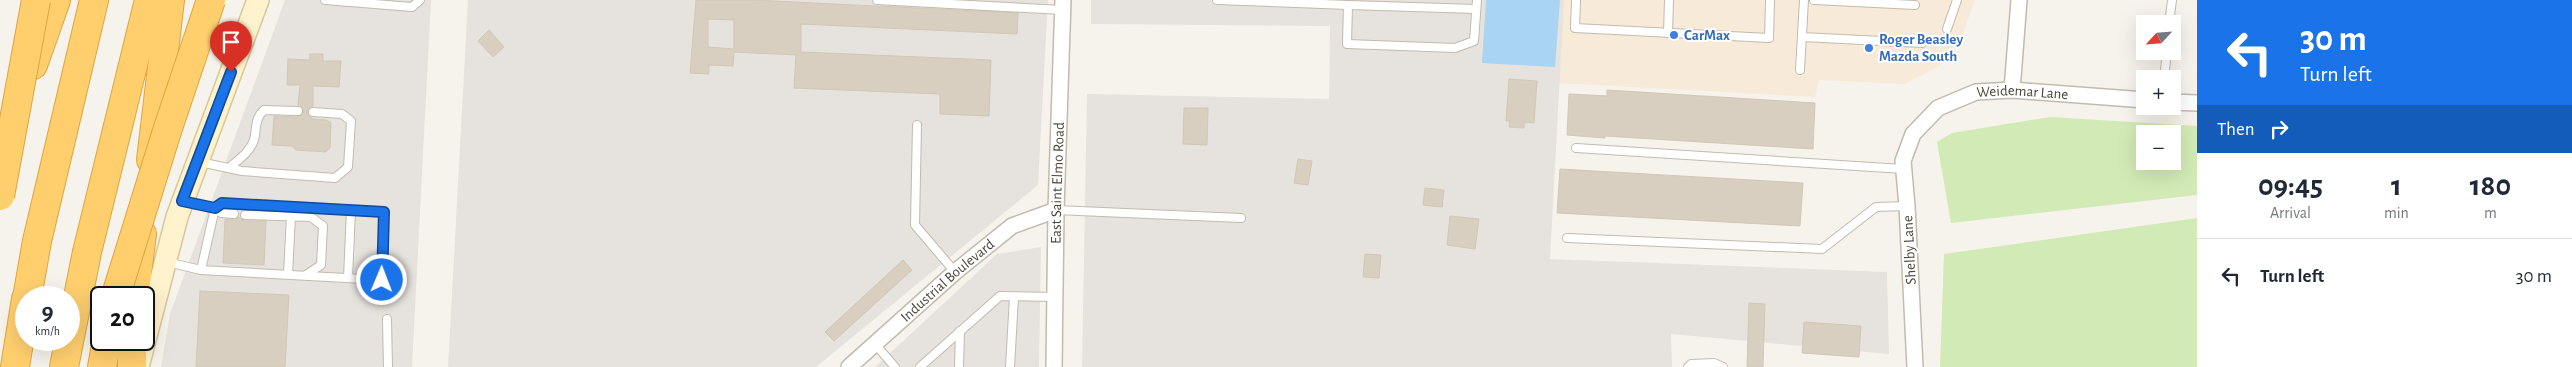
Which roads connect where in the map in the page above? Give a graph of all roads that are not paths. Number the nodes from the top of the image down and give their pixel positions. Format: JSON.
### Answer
{"nodes":[{"id":1,"x":36,"y":0,"type":"edge"},
{"id":2,"x":56,"y":0,"type":"edge"},
{"id":3,"x":94,"y":0,"type":"edge"},
{"id":4,"x":149,"y":0,"type":"edge"},
{"id":5,"x":170,"y":0,"type":"edge"},
{"id":6,"x":211,"y":0,"type":"edge"},
{"id":7,"x":258,"y":0,"type":"edge"},
{"id":8,"x":325,"y":0,"type":"edge"},
{"id":9,"x":420,"y":0,"type":"edge"},
{"id":10,"x":877,"y":0,"type":"edge"},
{"id":11,"x":1217,"y":0,"type":"edge"},
{"id":12,"x":1477,"y":0,"type":"edge"},
{"id":13,"x":1576,"y":0,"type":"edge"},
{"id":14,"x":1669,"y":0,"type":"edge"},
{"id":15,"x":1770,"y":0,"type":"edge"},
{"id":16,"x":1804,"y":0,"type":"edge"},
{"id":17,"x":1814,"y":0,"type":"edge"},
{"id":18,"x":1957,"y":0,"type":"edge"},
{"id":19,"x":2019,"y":0,"type":"edge"},
{"id":20,"x":2172,"y":0,"type":"edge"},
{"id":21,"x":980,"y":3,"type":"edge"},
{"id":22,"x":1372,"y":3,"type":"edge"},
{"id":23,"x":1062,"y":5,"type":"edge"},
{"id":24,"x":1348,"y":5,"type":"junction"},
{"id":25,"x":1915,"y":5,"type":"dead end"},
{"id":26,"x":1476,"y":9,"type":"junction"},
{"id":27,"x":2170,"y":15,"type":"edge"},
{"id":28,"x":1948,"y":30,"type":"dead end"},
{"id":29,"x":1668,"y":33,"type":"junction"},
{"id":30,"x":1802,"y":37,"type":"junction"},
{"id":31,"x":1922,"y":43,"type":"dead end"},
{"id":32,"x":1800,"y":70,"type":"dead end"},
{"id":33,"x":2012,"y":90,"type":"junction"},
{"id":34,"x":2136,"y":99,"type":"edge"},
{"id":35,"x":2181,"y":103,"type":"edge"},
{"id":36,"x":2197,"y":104,"type":"edge"},
{"id":37,"x":298,"y":111,"type":"dead end"},
{"id":38,"x":313,"y":112,"type":"dead end"},
{"id":39,"x":917,"y":125,"type":"dead end"},
{"id":40,"x":1913,"y":134,"type":"joint"},
{"id":41,"x":1576,"y":148,"type":"dead end"},
{"id":42,"x":198,"y":162,"type":"junction"},
{"id":43,"x":229,"y":168,"type":"junction"},
{"id":44,"x":1903,"y":169,"type":"junction"},
{"id":45,"x":0,"y":176,"type":"edge"},
{"id":46,"x":0,"y":196,"type":"edge"},
{"id":47,"x":182,"y":201,"type":"junction"},
{"id":48,"x":1907,"y":206,"type":"junction"},
{"id":49,"x":215,"y":208,"type":"junction"},
{"id":50,"x":351,"y":210,"type":"junction"},
{"id":51,"x":1056,"y":210,"type":"junction"},
{"id":52,"x":234,"y":214,"type":"dead end"},
{"id":53,"x":245,"y":215,"type":"dead end"},
{"id":54,"x":291,"y":216,"type":"junction"},
{"id":55,"x":1241,"y":218,"type":"dead end"},
{"id":56,"x":1567,"y":238,"type":"dead end"},
{"id":57,"x":165,"y":262,"type":"junction"},
{"id":58,"x":201,"y":270,"type":"junction"},
{"id":59,"x":955,"y":272,"type":"junction"},
{"id":60,"x":288,"y":274,"type":"junction"},
{"id":61,"x":306,"y":275,"type":"junction"},
{"id":62,"x":348,"y":278,"type":"junction"},
{"id":63,"x":29,"y":286,"type":"edge"},
{"id":64,"x":119,"y":286,"type":"edge"},
{"id":65,"x":135,"y":286,"type":"edge"},
{"id":66,"x":1014,"y":296,"type":"junction"},
{"id":67,"x":1056,"y":297,"type":"junction"},
{"id":68,"x":388,"y":319,"type":"dead end"},
{"id":69,"x":960,"y":332,"type":"junction"},
{"id":70,"x":874,"y":344,"type":"junction"},
{"id":71,"x":17,"y":351,"type":"edge"},
{"id":72,"x":105,"y":351,"type":"edge"},
{"id":73,"x":132,"y":351,"type":"edge"},
{"id":74,"x":14,"y":367,"type":"edge"},
{"id":75,"x":64,"y":367,"type":"edge"},
{"id":76,"x":102,"y":367,"type":"edge"},
{"id":77,"x":132,"y":367,"type":"edge"},
{"id":78,"x":138,"y":367,"type":"edge"},
{"id":79,"x":388,"y":367,"type":"edge"},
{"id":80,"x":849,"y":367,"type":"edge"},
{"id":81,"x":895,"y":367,"type":"edge"},
{"id":82,"x":920,"y":367,"type":"edge"},
{"id":83,"x":959,"y":367,"type":"edge"},
{"id":84,"x":1010,"y":367,"type":"edge"},
{"id":85,"x":1054,"y":367,"type":"edge"},
{"id":86,"x":1688,"y":367,"type":"edge"},
{"id":87,"x":1723,"y":367,"type":"edge"},
{"id":88,"x":1915,"y":367,"type":"edge"}],
"edges":[{"from":1,"to":46,"type":"highway","bridge":true},
{"from":2,"to":45,"type":"highway"},
{"from":3,"to":63,"type":"highway"},
{"from":4,"to":75,"type":"highway"},
{"from":5,"to":65,"type":"highway"},
{"from":6,"to":64,"type":"highway","bridge":true},
{"from":7,"to":42,"type":"main road"},
{"from":8,"to":9,"type":"lane"},
{"from":10,"to":21,"type":"lane"},
{"from":11,"to":24,"type":"lane"},
{"from":12,"to":26,"type":"lane"},
{"from":13,"to":29,"type":"lane"},
{"from":14,"to":29,"type":"lane"},
{"from":15,"to":29,"type":"lane"},
{"from":16,"to":30,"type":"lane"},
{"from":17,"to":25,"type":"lane"},
{"from":18,"to":28,"type":"lane"},
{"from":19,"to":33,"type":"street"},
{"from":20,"to":27,"type":"lane"},
{"from":21,"to":23,"type":"lane"},
{"from":22,"to":24,"type":"lane"},
{"from":22,"to":26,"type":"lane"},
{"from":23,"to":51,"type":"street","name":"East Saint Elmo Road"},
{"from":24,"to":26,"type":"lane"},
{"from":30,"to":31,"type":"lane"},
{"from":30,"to":32,"type":"lane"},
{"from":33,"to":34,"type":"street","name":"Weidemar Lane"},
{"from":33,"to":40,"type":"street","name":"Weidemar Lane"},
{"from":35,"to":36,"type":"street"},
{"from":37,"to":43,"type":"lane"},
{"from":38,"to":43,"type":"lane"},
{"from":39,"to":59,"type":"lane"},
{"from":40,"to":44,"type":"street","name":"Shelby Lane"},
{"from":41,"to":44,"type":"lane"},
{"from":42,"to":43,"type":"lane"},
{"from":42,"to":47,"type":"main road"},
{"from":44,"to":48,"type":"street","name":"Shelby Lane"},
{"from":47,"to":49,"type":"lane"},
{"from":47,"to":57,"type":"main road"},
{"from":48,"to":56,"type":"lane"},
{"from":48,"to":88,"type":"street","name":"Shelby Lane"},
{"from":49,"to":50,"type":"lane"},
{"from":49,"to":52,"type":"lane"},
{"from":49,"to":58,"type":"lane"},
{"from":50,"to":62,"type":"lane"},
{"from":50,"to":62,"type":"lane"},
{"from":51,"to":55,"type":"lane"},
{"from":51,"to":59,"type":"street","name":"Industrial Boulevard"},
{"from":51,"to":67,"type":"street","name":"East Saint Elmo Road"},
{"from":53,"to":54,"type":"lane"},
{"from":54,"to":60,"type":"lane"},
{"from":54,"to":61,"type":"lane"},
{"from":57,"to":58,"type":"lane"},
{"from":57,"to":78,"type":"main road"},
{"from":58,"to":60,"type":"lane"},
{"from":59,"to":70,"type":"street","name":"Industrial Boulevard"},
{"from":60,"to":61,"type":"lane"},
{"from":61,"to":62,"type":"lane"},
{"from":66,"to":67,"type":"lane"},
{"from":66,"to":69,"type":"lane"},
{"from":66,"to":84,"type":"lane"},
{"from":67,"to":85,"type":"street","name":"East Saint Elmo Road"},
{"from":68,"to":79,"type":"lane"},
{"from":69,"to":82,"type":"lane"},
{"from":69,"to":83,"type":"lane"},
{"from":70,"to":80,"type":"street","name":"Industrial Boulevard"},
{"from":70,"to":81,"type":"lane"},
{"from":71,"to":74,"type":"highway"},
{"from":72,"to":76,"type":"highway"},
{"from":73,"to":77,"type":"highway"},
{"from":86,"to":87,"type":"lane"}]}
